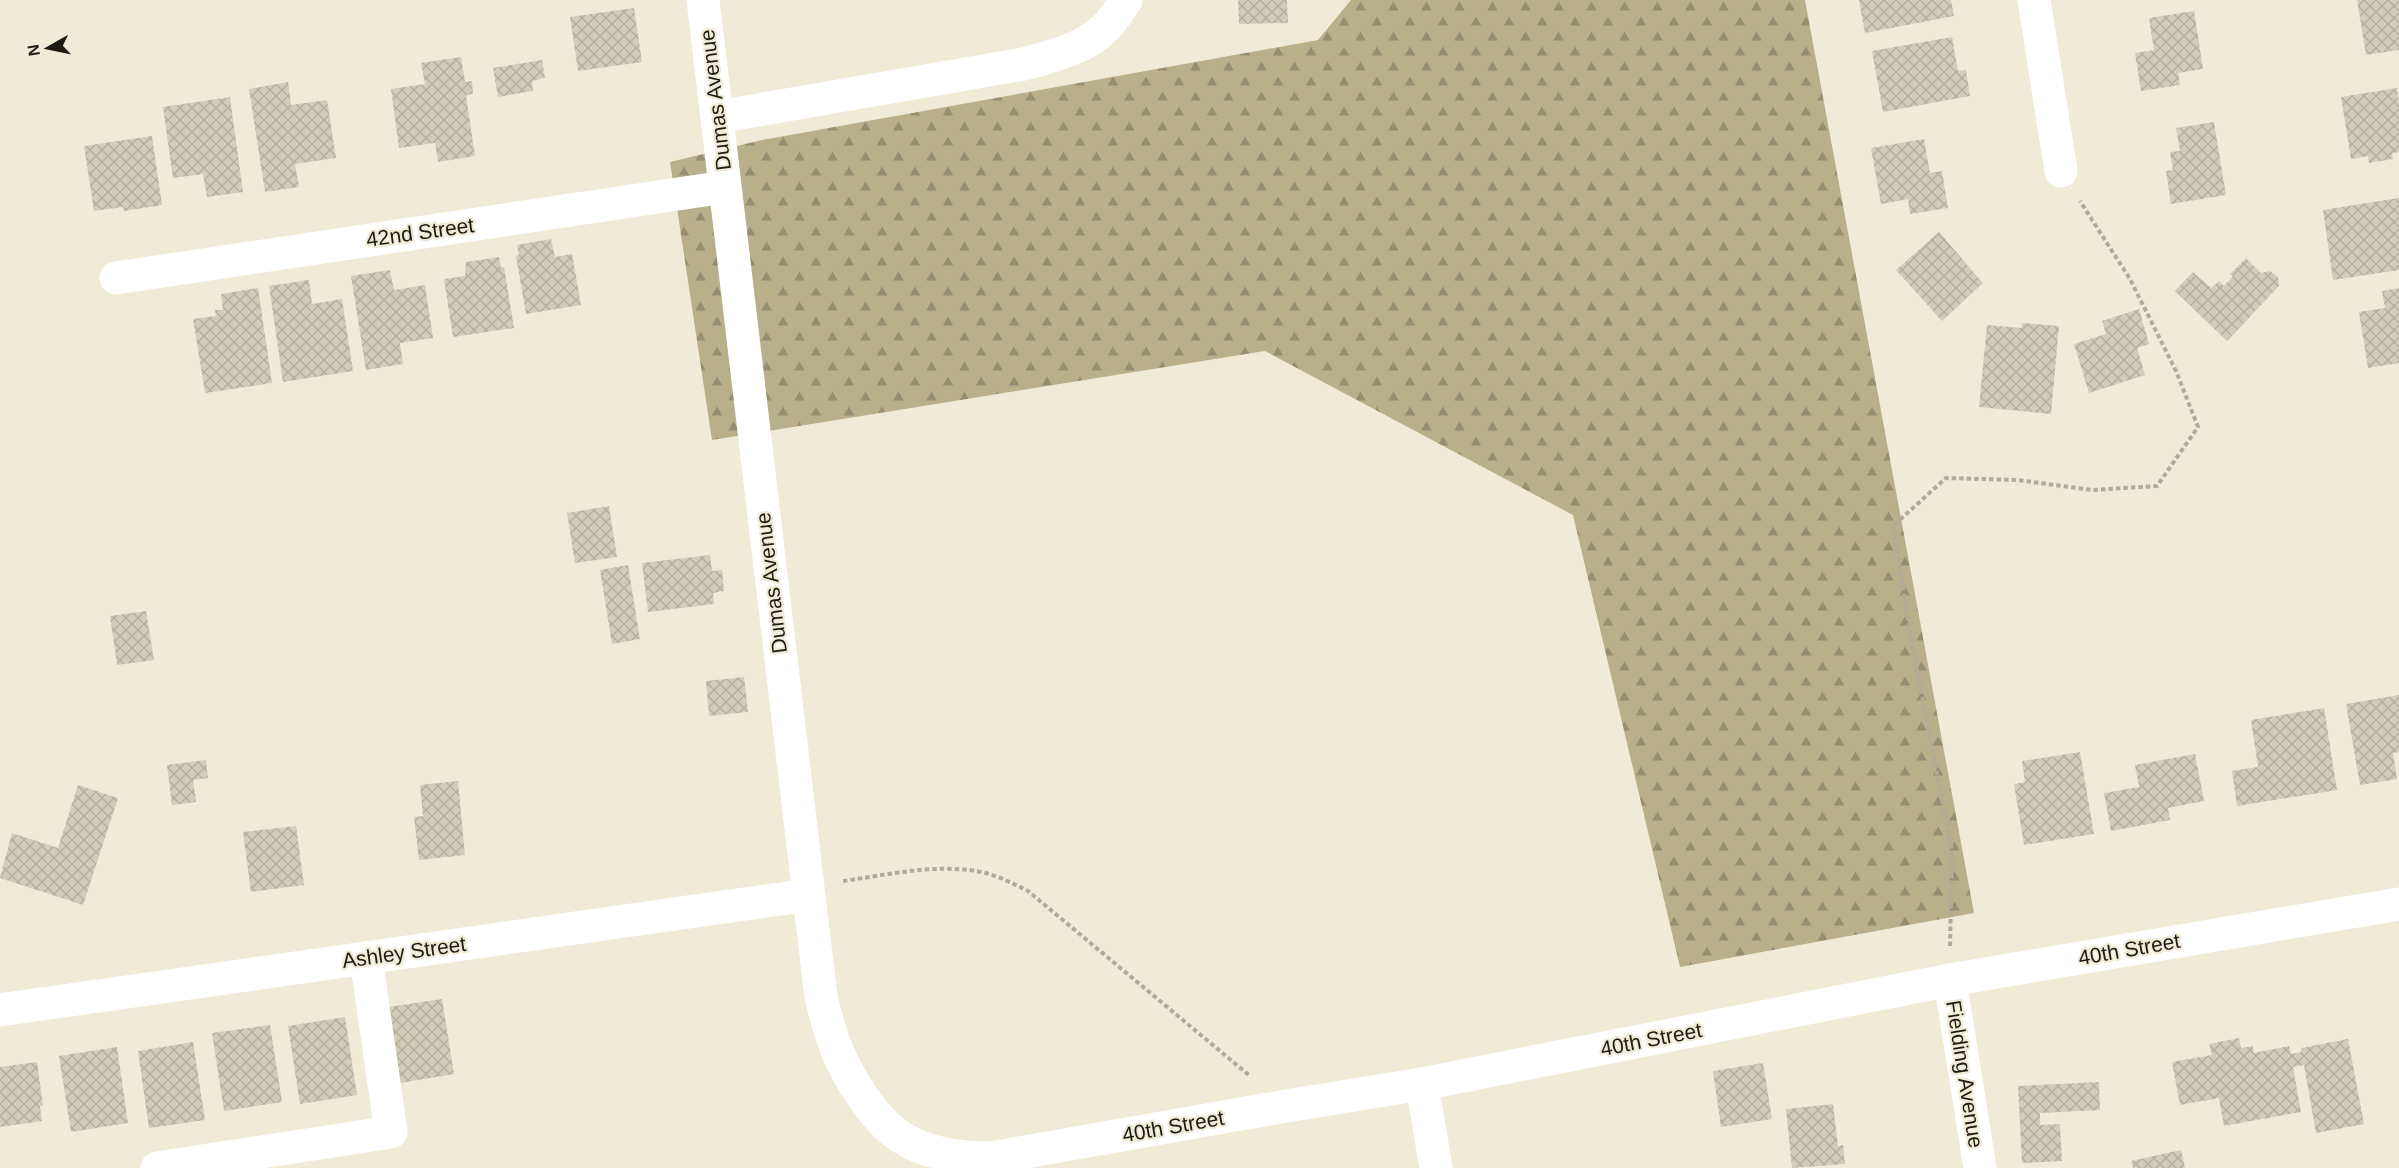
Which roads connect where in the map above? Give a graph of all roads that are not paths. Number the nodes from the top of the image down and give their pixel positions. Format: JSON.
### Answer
{"nodes":[{"id":1,"x":703,"y":0,"type":"edge"},
{"id":2,"x":1126,"y":0,"type":"edge"},
{"id":3,"x":2034,"y":0,"type":"edge"},
{"id":4,"x":717,"y":117,"type":"junction"},
{"id":5,"x":2061,"y":171,"type":"road end"},
{"id":6,"x":725,"y":187,"type":"junction"},
{"id":7,"x":116,"y":278,"type":"dead end"},
{"id":8,"x":807,"y":890,"type":"junction"},
{"id":9,"x":2399,"y":904,"type":"edge"},
{"id":10,"x":366,"y":958,"type":"junction"},
{"id":11,"x":1950,"y":980,"type":"junction"},
{"id":12,"x":0,"y":1010,"type":"edge"},
{"id":13,"x":1422,"y":1084,"type":"junction"},
{"id":14,"x":905,"y":1140,"type":"joint"},
{"id":15,"x":157,"y":1168,"type":"edge"},
{"id":16,"x":1436,"y":1168,"type":"edge"},
{"id":17,"x":1980,"y":1168,"type":"edge"}],
"edges":[{"from":1,"to":4,"type":"street","name":"Dumas Avenue"},
{"from":2,"to":4,"type":"street"},
{"from":3,"to":5,"type":"street"},
{"from":4,"to":6,"type":"street","name":"Dumas Avenue"},
{"from":6,"to":7,"type":"street","name":"42nd Street"},
{"from":6,"to":8,"type":"street","name":"Dumas Avenue"},
{"from":8,"to":10,"type":"street","name":"Ashley Street"},
{"from":8,"to":14,"type":"street","name":"Dumas Avenue"},
{"from":9,"to":11,"type":"street","name":"40th Street"},
{"from":10,"to":12,"type":"street","name":"Ashley Street"},
{"from":10,"to":15,"type":"street"},
{"from":11,"to":13,"type":"street","name":"40th Street"},
{"from":11,"to":17,"type":"street","name":"Fielding Avenue"},
{"from":13,"to":14,"type":"street","name":"40th Street"},
{"from":13,"to":16,"type":"street"}]}
